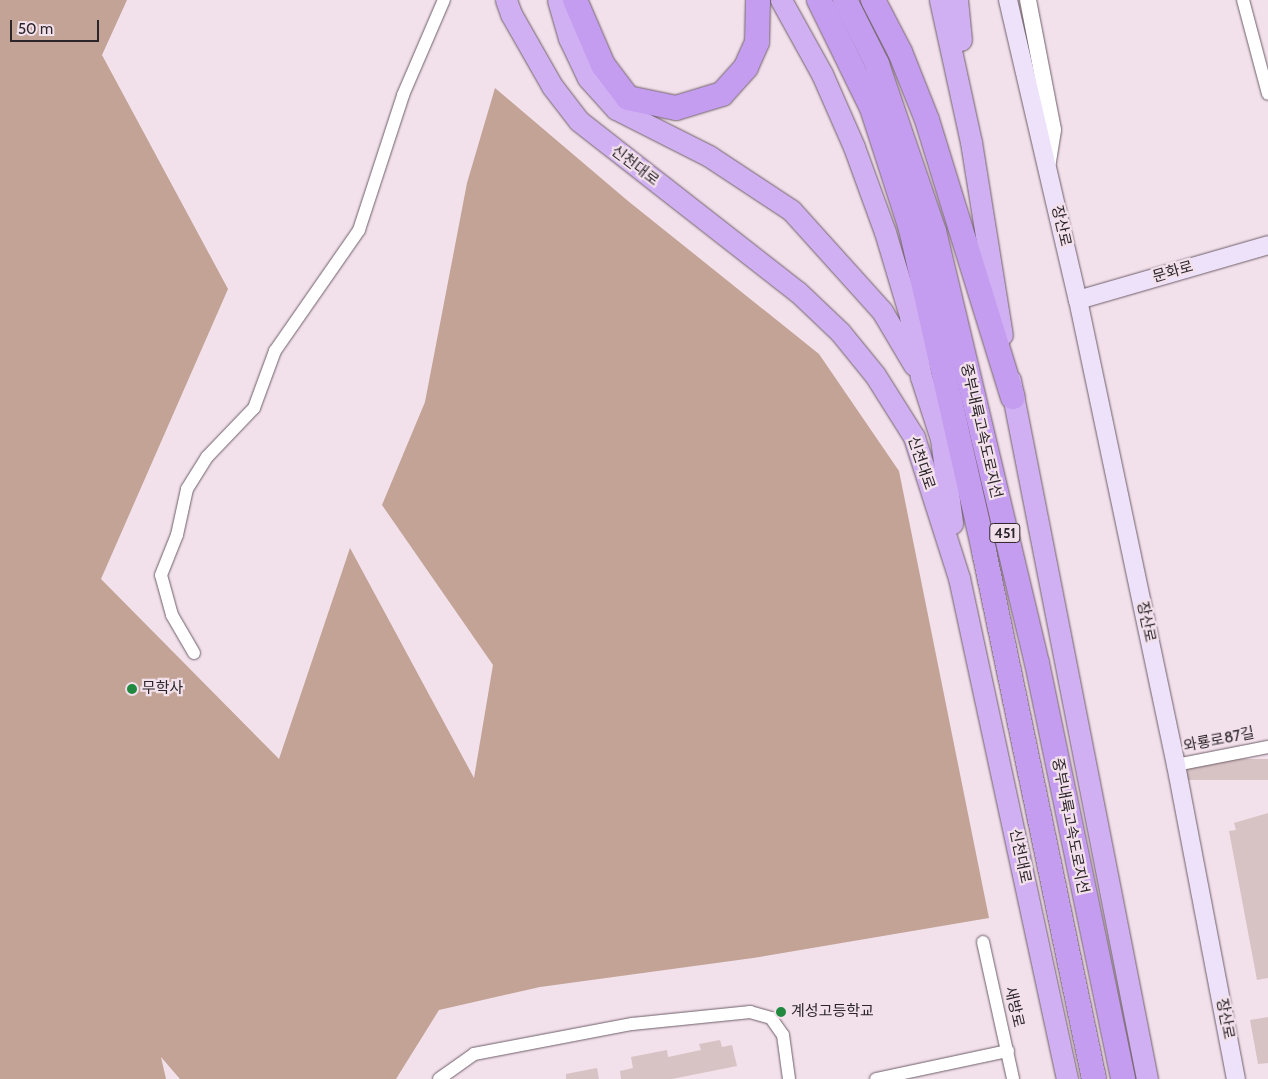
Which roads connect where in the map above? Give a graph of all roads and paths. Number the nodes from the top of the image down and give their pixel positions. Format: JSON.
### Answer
{"nodes":[{"id":1,"x":444,"y":0,"type":"edge"},
{"id":2,"x":506,"y":0,"type":"edge"},
{"id":3,"x":558,"y":0,"type":"edge"},
{"id":4,"x":575,"y":0,"type":"edge"},
{"id":5,"x":758,"y":0,"type":"edge"},
{"id":6,"x":782,"y":0,"type":"edge"},
{"id":7,"x":819,"y":0,"type":"edge"},
{"id":8,"x":845,"y":0,"type":"edge"},
{"id":9,"x":873,"y":0,"type":"edge"},
{"id":10,"x":940,"y":0,"type":"edge"},
{"id":11,"x":957,"y":0,"type":"edge"},
{"id":12,"x":1008,"y":0,"type":"edge"},
{"id":13,"x":1028,"y":0,"type":"edge"},
{"id":14,"x":1243,"y":0,"type":"edge"},
{"id":15,"x":1268,"y":94,"type":"edge"},
{"id":16,"x":971,"y":142,"type":"junction"},
{"id":17,"x":1048,"y":166,"type":"junction"},
{"id":18,"x":1268,"y":244,"type":"edge"},
{"id":19,"x":1078,"y":300,"type":"junction"},
{"id":20,"x":921,"y":377,"type":"junction"},
{"id":21,"x":1013,"y":397,"type":"junction"},
{"id":22,"x":959,"y":578,"type":"junction"},
{"id":23,"x":194,"y":653,"type":"dead end"},
{"id":24,"x":1268,"y":747,"type":"edge"},
{"id":25,"x":1176,"y":765,"type":"junction"},
{"id":26,"x":983,"y":942,"type":"dead end"},
{"id":27,"x":1008,"y":1052,"type":"junction"},
{"id":28,"x":439,"y":1079,"type":"edge"},
{"id":29,"x":789,"y":1079,"type":"edge"},
{"id":30,"x":876,"y":1079,"type":"edge"},
{"id":31,"x":1013,"y":1079,"type":"edge"},
{"id":32,"x":1067,"y":1079,"type":"edge"},
{"id":33,"x":1094,"y":1079,"type":"edge"},
{"id":34,"x":1123,"y":1079,"type":"edge"},
{"id":35,"x":1147,"y":1079,"type":"edge"},
{"id":36,"x":1236,"y":1079,"type":"edge"}],
"edges":[{"from":1,"to":23,"type":"street"},
{"from":2,"to":22,"type":"highway","name":"신천대로"},
{"from":3,"to":20,"type":"highway"},
{"from":4,"to":5,"type":"highway"},
{"from":6,"to":20,"type":"highway"},
{"from":7,"to":33,"type":"highway","name":"중부내륙고속도로지선","number":"451"},
{"from":8,"to":34,"type":"highway","name":"중부내륙고속도로지선","number":"451"},
{"from":9,"to":21,"type":"highway"},
{"from":10,"to":16,"type":"highway"},
{"from":11,"to":16,"type":"highway"},
{"from":12,"to":17,"type":"main road","name":"장산로"},
{"from":13,"to":17,"type":"street","name":"장산로"},
{"from":14,"to":15,"type":"street"},
{"from":16,"to":21,"type":"highway"},
{"from":17,"to":19,"type":"main road","name":"장산로"},
{"from":18,"to":19,"type":"main road","name":"문화로"},
{"from":19,"to":25,"type":"main road","name":"장산로"},
{"from":20,"to":22,"type":"highway"},
{"from":21,"to":35,"type":"highway"},
{"from":22,"to":32,"type":"highway","name":"신천대로"},
{"from":24,"to":25,"type":"street","name":"와룡로87길"},
{"from":25,"to":36,"type":"main road","name":"장산로"},
{"from":26,"to":27,"type":"street","name":"새방로"},
{"from":27,"to":30,"type":"street"},
{"from":27,"to":31,"type":"street","name":"새방로"},
{"from":28,"to":29,"type":"street"}]}
